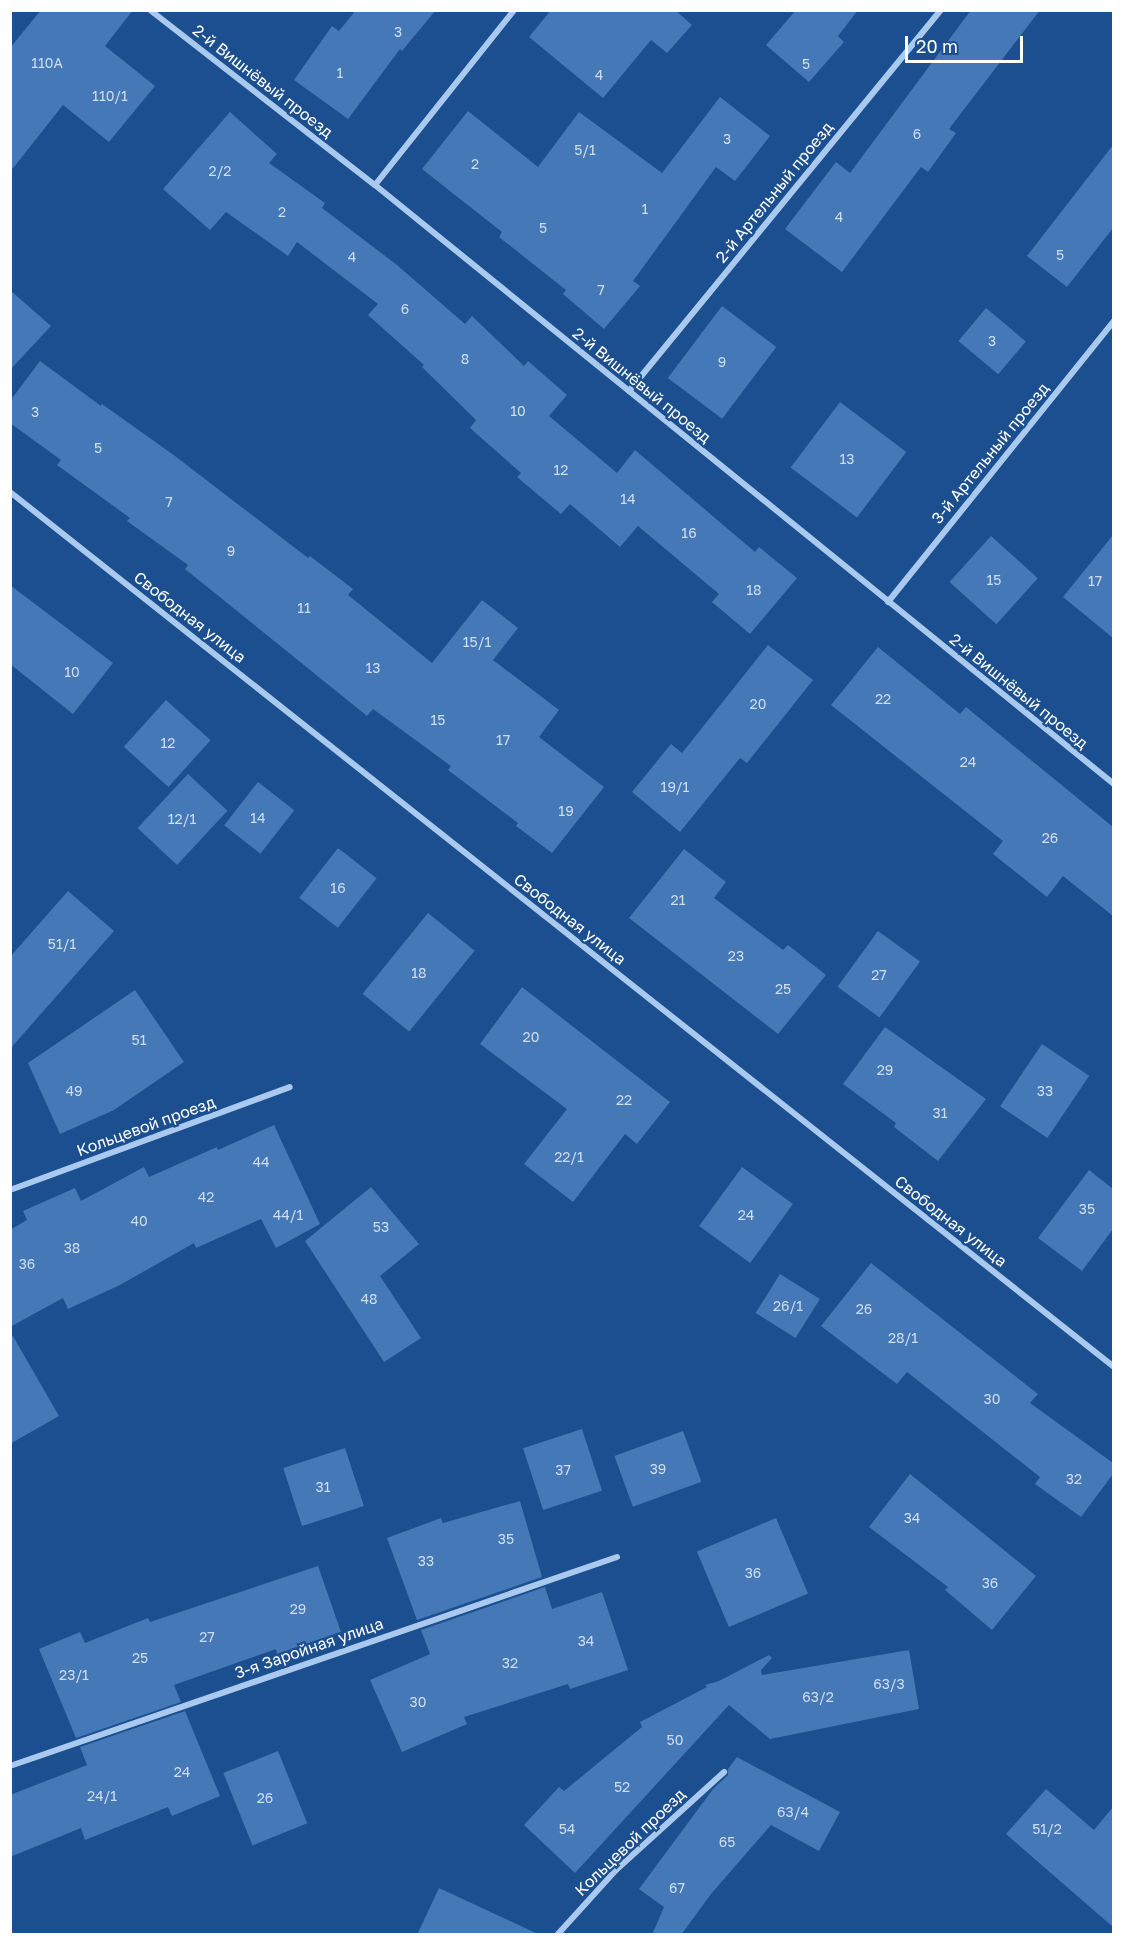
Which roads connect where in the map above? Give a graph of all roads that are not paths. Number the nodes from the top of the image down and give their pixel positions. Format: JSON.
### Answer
{"nodes":[{"id":1,"x":150,"y":10,"type":"edge"},
{"id":2,"x":514,"y":10,"type":"edge"},
{"id":3,"x":941,"y":10,"type":"edge"},
{"id":4,"x":375,"y":185,"type":"junction"},
{"id":5,"x":1113,"y":321,"type":"edge"},
{"id":6,"x":629,"y":391,"type":"junction"},
{"id":7,"x":10,"y":492,"type":"edge"},
{"id":8,"x":888,"y":602,"type":"junction"},
{"id":9,"x":1113,"y":784,"type":"edge"},
{"id":10,"x":290,"y":1087,"type":"dead end"},
{"id":11,"x":10,"y":1190,"type":"edge"},
{"id":12,"x":1113,"y":1367,"type":"edge"},
{"id":13,"x":616,"y":1557,"type":"dead end"},
{"id":14,"x":10,"y":1766,"type":"edge"},
{"id":15,"x":724,"y":1772,"type":"dead end"},
{"id":16,"x":558,"y":1935,"type":"edge"}],
"edges":[{"from":1,"to":4,"type":"street","name":"2-й Вишнёвый проезд"},
{"from":2,"to":4,"type":"street"},
{"from":3,"to":6,"type":"street","name":"2-й Артельный проезд"},
{"from":4,"to":6,"type":"street","name":"2-й Вишнёвый проезд"},
{"from":5,"to":8,"type":"street","name":"3-й Артельный проезд"},
{"from":6,"to":8,"type":"street","name":"2-й Вишнёвый проезд"},
{"from":7,"to":12,"type":"street","name":"Свободная улица"},
{"from":8,"to":9,"type":"street","name":"2-й Вишнёвый проезд"},
{"from":10,"to":11,"type":"street","name":"Кольцевой проезд"},
{"from":13,"to":14,"type":"street","name":"3-я Заройная улица"},
{"from":15,"to":16,"type":"street","name":"Кольцевой проезд"}]}
